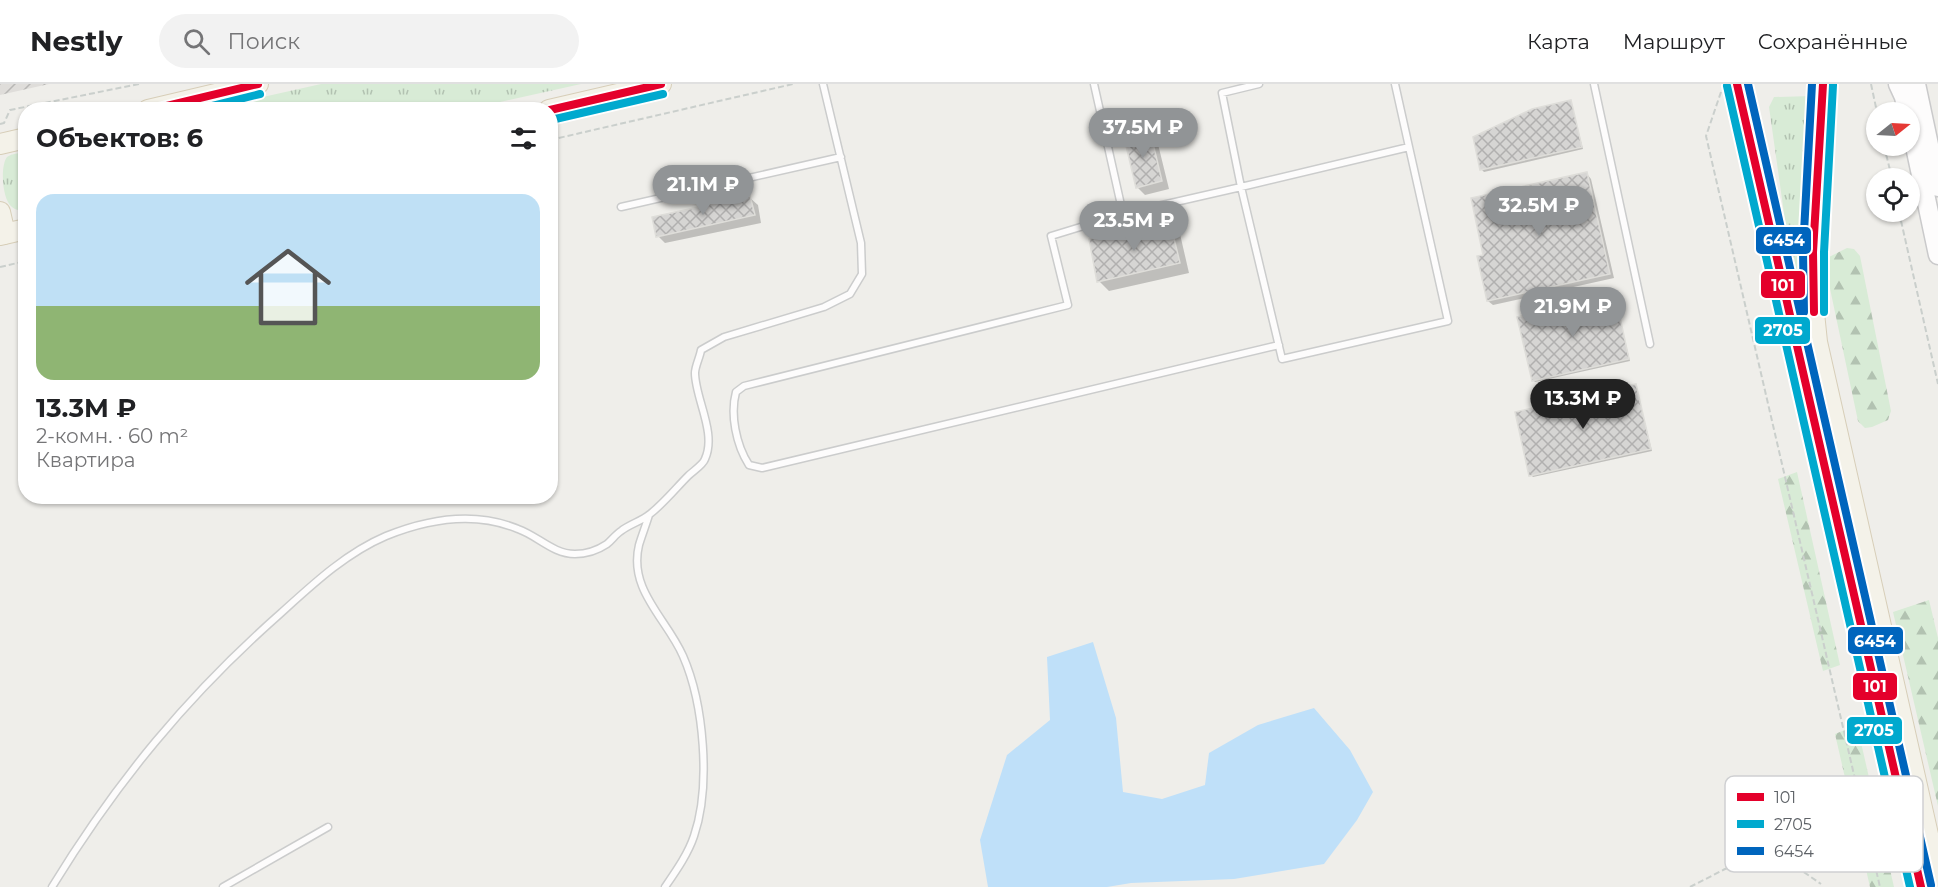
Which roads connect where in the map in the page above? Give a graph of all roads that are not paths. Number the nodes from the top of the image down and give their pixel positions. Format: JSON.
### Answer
{"nodes":[{"id":1,"x":258,"y":84,"type":"edge"},
{"id":2,"x":662,"y":84,"type":"edge"},
{"id":3,"x":823,"y":84,"type":"edge"},
{"id":4,"x":1094,"y":84,"type":"edge"},
{"id":5,"x":1259,"y":84,"type":"edge"},
{"id":6,"x":1395,"y":84,"type":"edge"},
{"id":7,"x":1594,"y":84,"type":"edge"},
{"id":8,"x":1823,"y":84,"type":"edge"},
{"id":9,"x":1898,"y":84,"type":"edge"},
{"id":10,"x":1916,"y":84,"type":"edge"},
{"id":11,"x":1730,"y":86,"type":"edge"},
{"id":12,"x":182,"y":102,"type":"edge"},
{"id":13,"x":1905,"y":102,"type":"edge"},
{"id":14,"x":558,"y":108,"type":"edge"},
{"id":15,"x":18,"y":140,"type":"edge"},
{"id":16,"x":0,"y":144,"type":"edge"},
{"id":17,"x":1409,"y":147,"type":"junction"},
{"id":18,"x":1917,"y":156,"type":"edge"},
{"id":19,"x":841,"y":157,"type":"junction"},
{"id":20,"x":1241,"y":187,"type":"junction"},
{"id":21,"x":1938,"y":187,"type":"edge"},
{"id":22,"x":621,"y":207,"type":"dead end"},
{"id":23,"x":0,"y":212,"type":"edge"},
{"id":24,"x":1123,"y":214,"type":"junction"},
{"id":25,"x":18,"y":231,"type":"edge"},
{"id":26,"x":2,"y":234,"type":"edge"},
{"id":27,"x":1938,"y":255,"type":"edge"},
{"id":28,"x":1650,"y":344,"type":"dead end"},
{"id":29,"x":1279,"y":345,"type":"junction"},
{"id":30,"x":650,"y":515,"type":"junction"},
{"id":31,"x":1895,"y":776,"type":"edge"},
{"id":32,"x":1915,"y":776,"type":"edge"},
{"id":33,"x":1923,"y":812,"type":"edge"},
{"id":34,"x":328,"y":827,"type":"dead end"},
{"id":35,"x":1917,"y":872,"type":"edge"},
{"id":36,"x":1938,"y":879,"type":"edge"},
{"id":37,"x":52,"y":887,"type":"edge"},
{"id":38,"x":223,"y":887,"type":"edge"},
{"id":39,"x":665,"y":887,"type":"edge"},
{"id":40,"x":1921,"y":887,"type":"edge"}],
"edges":[{"from":1,"to":12,"type":"main road"},
{"from":2,"to":14,"type":"main road"},
{"from":3,"to":19,"type":"lane"},
{"from":4,"to":24,"type":"lane"},
{"from":5,"to":20,"type":"lane"},
{"from":6,"to":17,"type":"lane"},
{"from":7,"to":28,"type":"lane"},
{"from":8,"to":32,"type":"main road"},
{"from":9,"to":13,"type":"street"},
{"from":10,"to":21,"type":"street"},
{"from":11,"to":31,"type":"main road"},
{"from":15,"to":16,"type":"main road"},
{"from":17,"to":20,"type":"lane"},
{"from":17,"to":29,"type":"lane"},
{"from":18,"to":27,"type":"street"},
{"from":19,"to":22,"type":"lane"},
{"from":19,"to":30,"type":"lane"},
{"from":20,"to":24,"type":"lane"},
{"from":20,"to":29,"type":"lane"},
{"from":23,"to":26,"type":"main road"},
{"from":24,"to":29,"type":"lane"},
{"from":25,"to":26,"type":"main road"},
{"from":30,"to":37,"type":"lane"},
{"from":30,"to":39,"type":"lane"},
{"from":33,"to":36,"type":"main road"},
{"from":34,"to":38,"type":"lane"},
{"from":35,"to":40,"type":"main road"}]}
